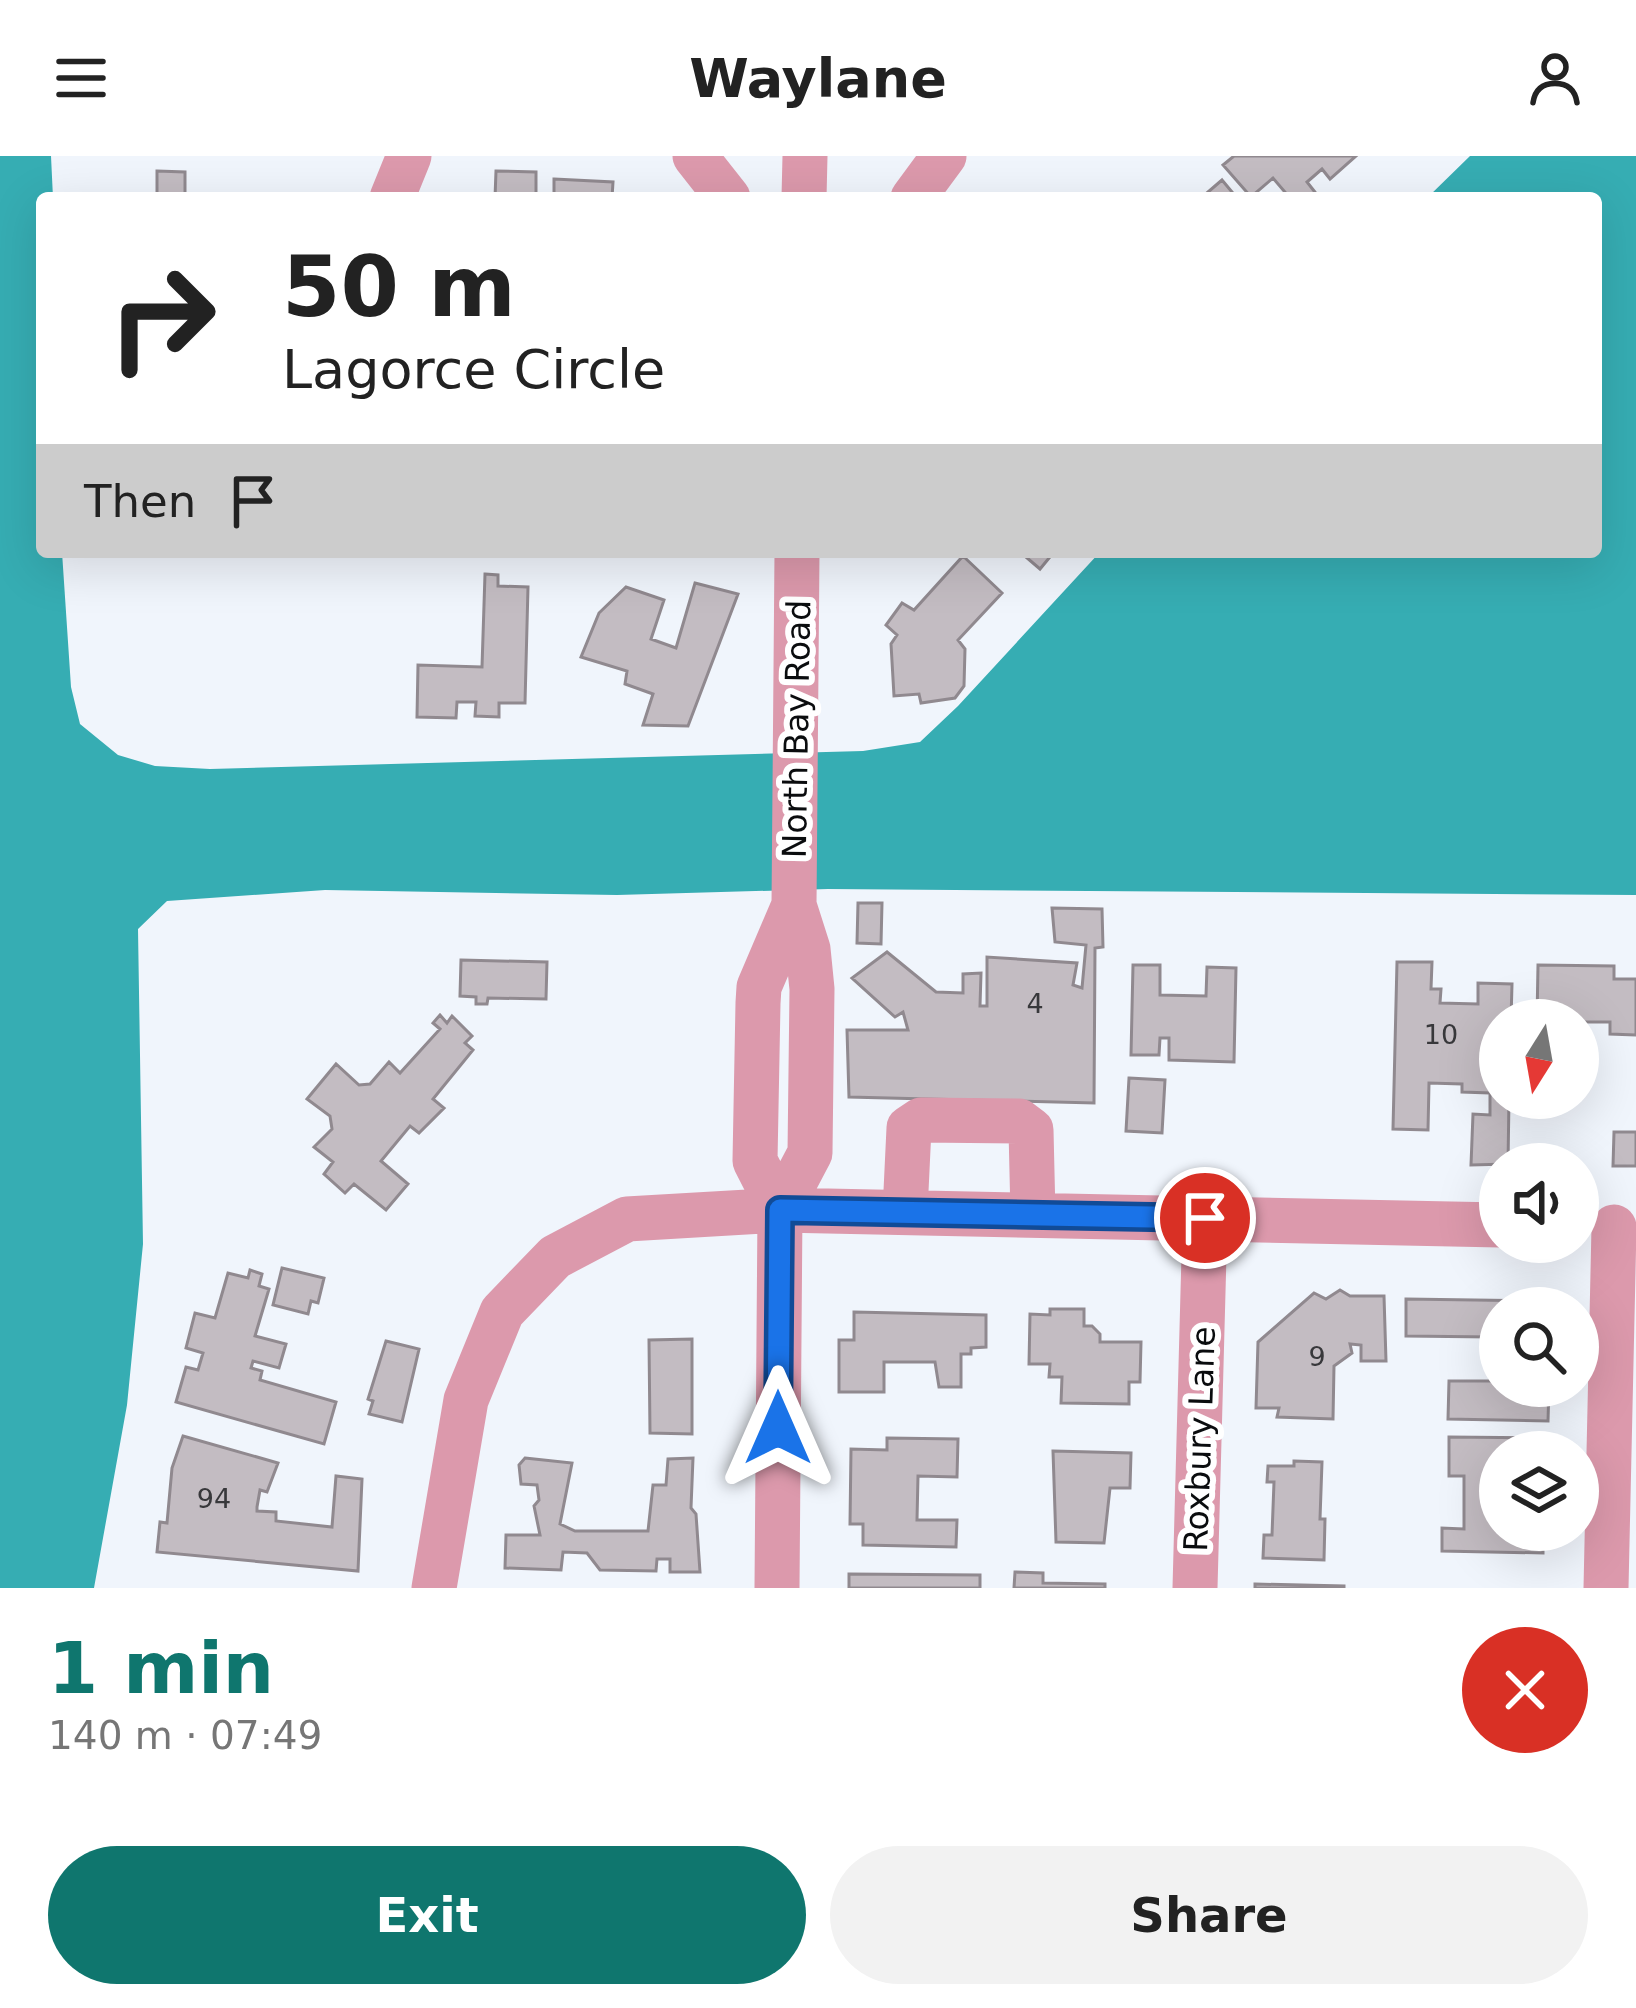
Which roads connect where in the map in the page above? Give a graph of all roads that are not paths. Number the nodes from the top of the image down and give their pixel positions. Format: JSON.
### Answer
{"nodes":[{"id":1,"x":409,"y":156,"type":"edge"},
{"id":2,"x":695,"y":156,"type":"edge"},
{"id":3,"x":805,"y":156,"type":"edge"},
{"id":4,"x":944,"y":156,"type":"edge"},
{"id":5,"x":394,"y":192,"type":"edge"},
{"id":6,"x":723,"y":192,"type":"edge"},
{"id":7,"x":804,"y":192,"type":"edge"},
{"id":8,"x":917,"y":192,"type":"edge"},
{"id":9,"x":797,"y":558,"type":"edge"},
{"id":10,"x":794,"y":905,"type":"junction"},
{"id":11,"x":757,"y":1062,"type":"junction"},
{"id":12,"x":812,"y":1063,"type":"junction"},
{"id":13,"x":780,"y":1210,"type":"junction"},
{"id":14,"x":905,"y":1213,"type":"junction"},
{"id":15,"x":1033,"y":1215,"type":"junction"},
{"id":16,"x":1205,"y":1218,"type":"junction"},
{"id":17,"x":1479,"y":1225,"type":"edge"},
{"id":18,"x":1609,"y":1227,"type":"edge"},
{"id":19,"x":434,"y":1588,"type":"edge"},
{"id":20,"x":777,"y":1588,"type":"edge"},
{"id":21,"x":1195,"y":1588,"type":"edge"},
{"id":22,"x":1606,"y":1588,"type":"edge"}],
"edges":[{"from":1,"to":5,"type":"street"},
{"from":2,"to":6,"type":"street"},
{"from":3,"to":7,"type":"street"},
{"from":4,"to":8,"type":"street"},
{"from":9,"to":10,"type":"street","name":"North Bay Road"},
{"from":10,"to":11,"type":"street"},
{"from":10,"to":12,"type":"street"},
{"from":11,"to":12,"type":"street"},
{"from":11,"to":13,"type":"street"},
{"from":12,"to":13,"type":"street"},
{"from":13,"to":14,"type":"street"},
{"from":13,"to":19,"type":"street"},
{"from":13,"to":20,"type":"street"},
{"from":14,"to":15,"type":"street"},
{"from":14,"to":15,"type":"street"},
{"from":15,"to":16,"type":"street"},
{"from":16,"to":17,"type":"street"},
{"from":16,"to":21,"type":"street","name":"Roxbury Lane"},
{"from":18,"to":22,"type":"street"}]}
